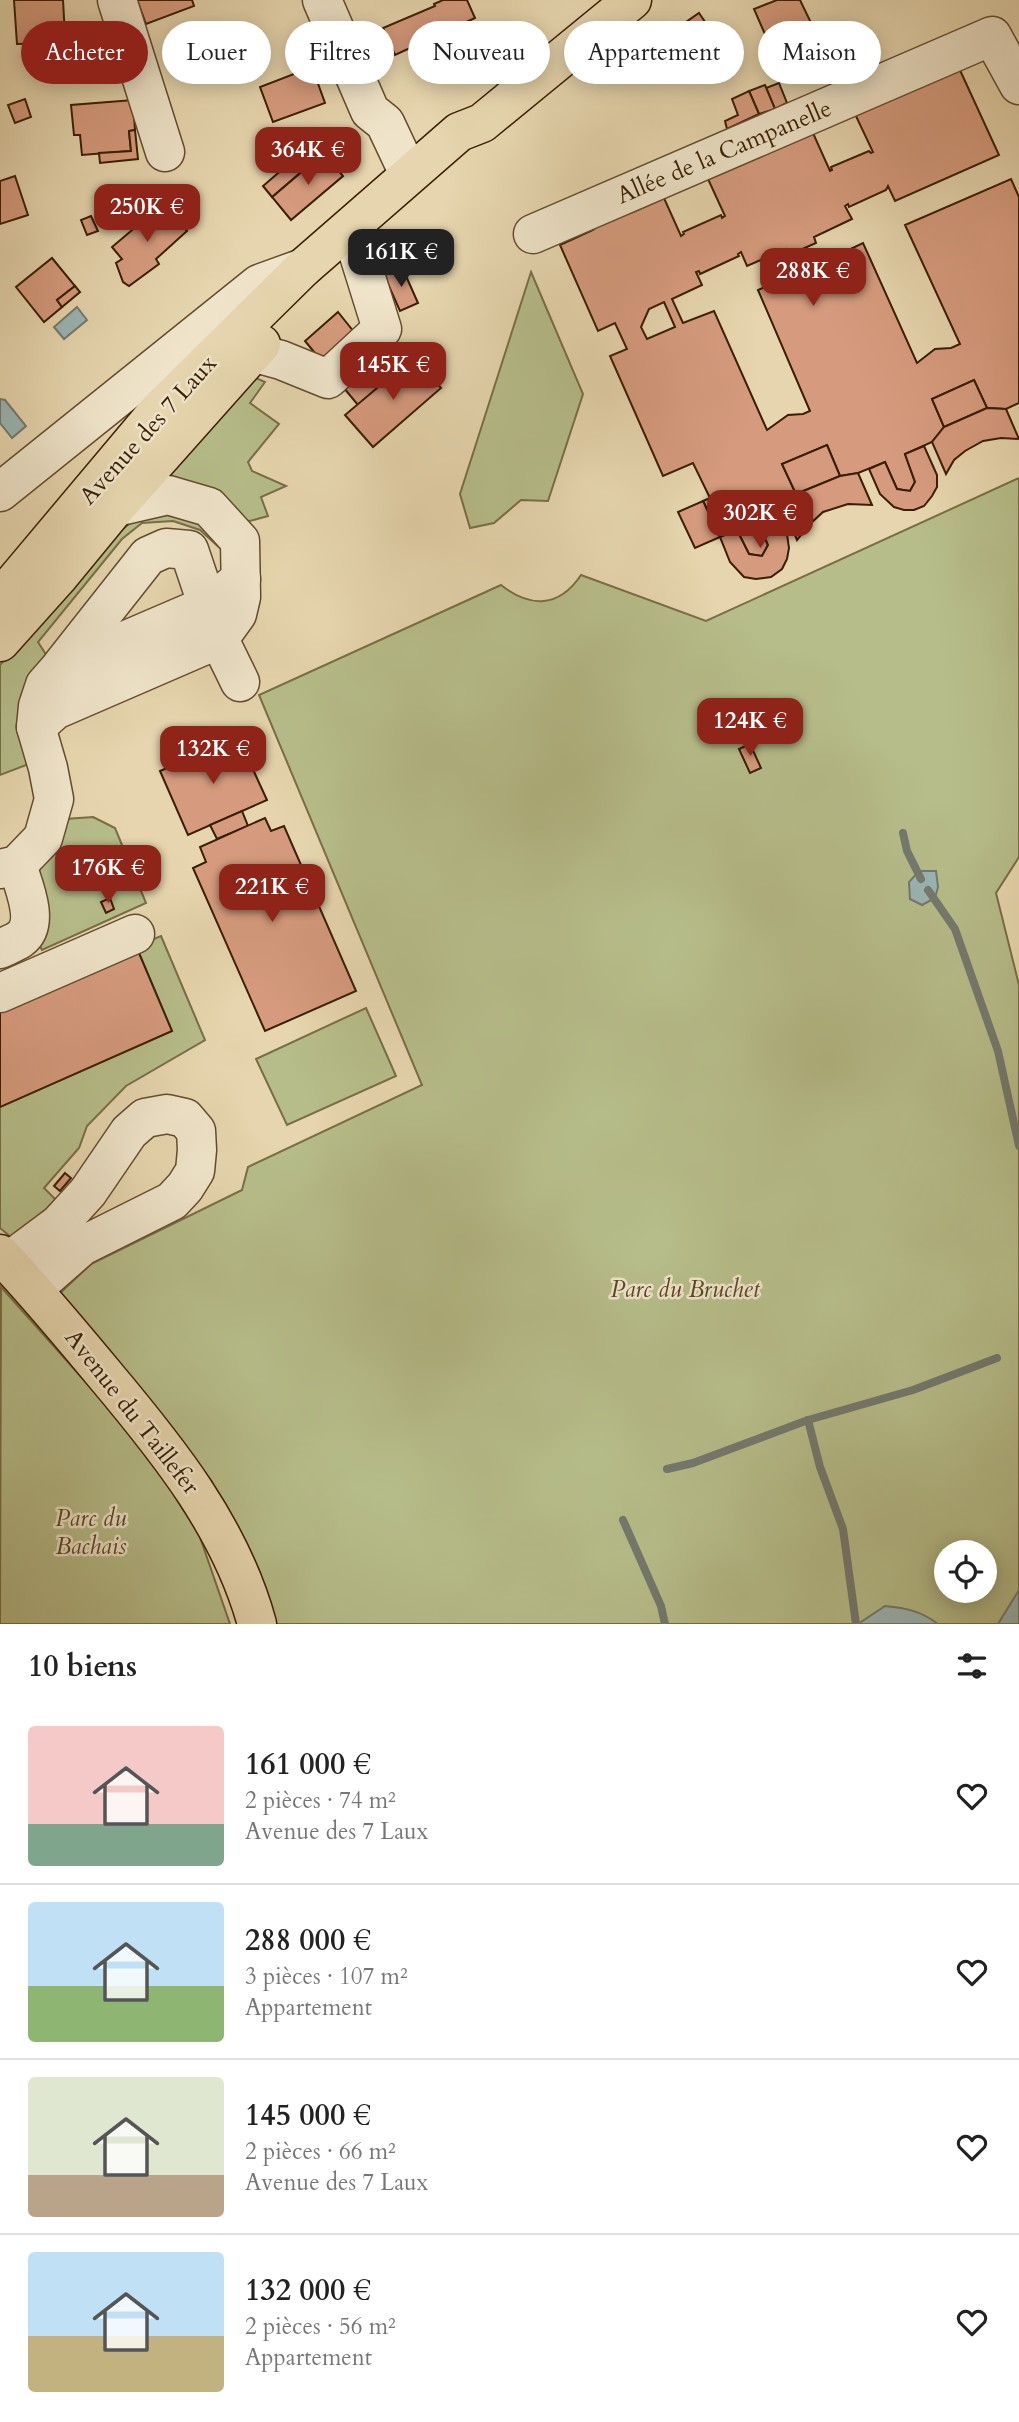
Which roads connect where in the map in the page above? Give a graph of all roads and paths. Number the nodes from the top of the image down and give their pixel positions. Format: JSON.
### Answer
{"nodes":[{"id":1,"x":117,"y":0,"type":"edge"},
{"id":2,"x":322,"y":0,"type":"edge"},
{"id":3,"x":632,"y":0,"type":"edge"},
{"id":4,"x":1006,"y":35,"type":"edge"},
{"id":5,"x":1019,"y":85,"type":"edge"},
{"id":6,"x":482,"y":123,"type":"junction"},
{"id":7,"x":165,"y":152,"type":"dead end"},
{"id":8,"x":409,"y":173,"type":"junction"},
{"id":9,"x":533,"y":234,"type":"dead end"},
{"id":10,"x":358,"y":252,"type":"junction"},
{"id":11,"x":303,"y":268,"type":"junction"},
{"id":12,"x":252,"y":352,"type":"junction"},
{"id":13,"x":0,"y":492,"type":"edge"},
{"id":14,"x":116,"y":507,"type":"junction"},
{"id":15,"x":0,"y":599,"type":"edge"},
{"id":16,"x":224,"y":613,"type":"junction"},
{"id":17,"x":0,"y":642,"type":"edge"},
{"id":18,"x":59,"y":669,"type":"junction"},
{"id":19,"x":240,"y":682,"type":"dead end"},
{"id":20,"x":37,"y":716,"type":"junction"},
{"id":21,"x":8,"y":867,"type":"edge"},
{"id":22,"x":135,"y":934,"type":"dead end"},
{"id":23,"x":0,"y":950,"type":"edge"},
{"id":24,"x":0,"y":993,"type":"edge"},
{"id":25,"x":14,"y":1268,"type":"edge"},
{"id":26,"x":257,"y":1624,"type":"edge"}],
"edges":[{"from":1,"to":7,"type":"street"},
{"from":2,"to":8,"type":"street"},
{"from":3,"to":6,"type":"main road","name":"Avenue des 7 Laux"},
{"from":4,"to":5,"type":"street","name":"Allée de la Campanelle"},
{"from":4,"to":9,"type":"street","name":"Allée de la Campanelle"},
{"from":6,"to":8,"type":"main road","name":"Avenue des 7 Laux"},
{"from":6,"to":10,"type":"main road"},
{"from":8,"to":11,"type":"main road","name":"Avenue des 7 Laux"},
{"from":10,"to":12,"type":"main road"},
{"from":10,"to":12,"type":"street"},
{"from":11,"to":13,"type":"street","name":"Avenue des 7 Laux"},
{"from":11,"to":15,"type":"main road","name":"Avenue des 7 Laux"},
{"from":12,"to":14,"type":"main road"},
{"from":14,"to":16,"type":"street"},
{"from":14,"to":17,"type":"main road"},
{"from":16,"to":18,"type":"street"},
{"from":16,"to":18,"type":"street"},
{"from":16,"to":19,"type":"street"},
{"from":16,"to":20,"type":"street"},
{"from":18,"to":20,"type":"street"},
{"from":20,"to":21,"type":"street"},
{"from":21,"to":23,"type":"street"},
{"from":22,"to":24,"type":"street"},
{"from":25,"to":25,"type":"street"},
{"from":25,"to":26,"type":"main road","name":"Avenue du Taillefer"}]}
